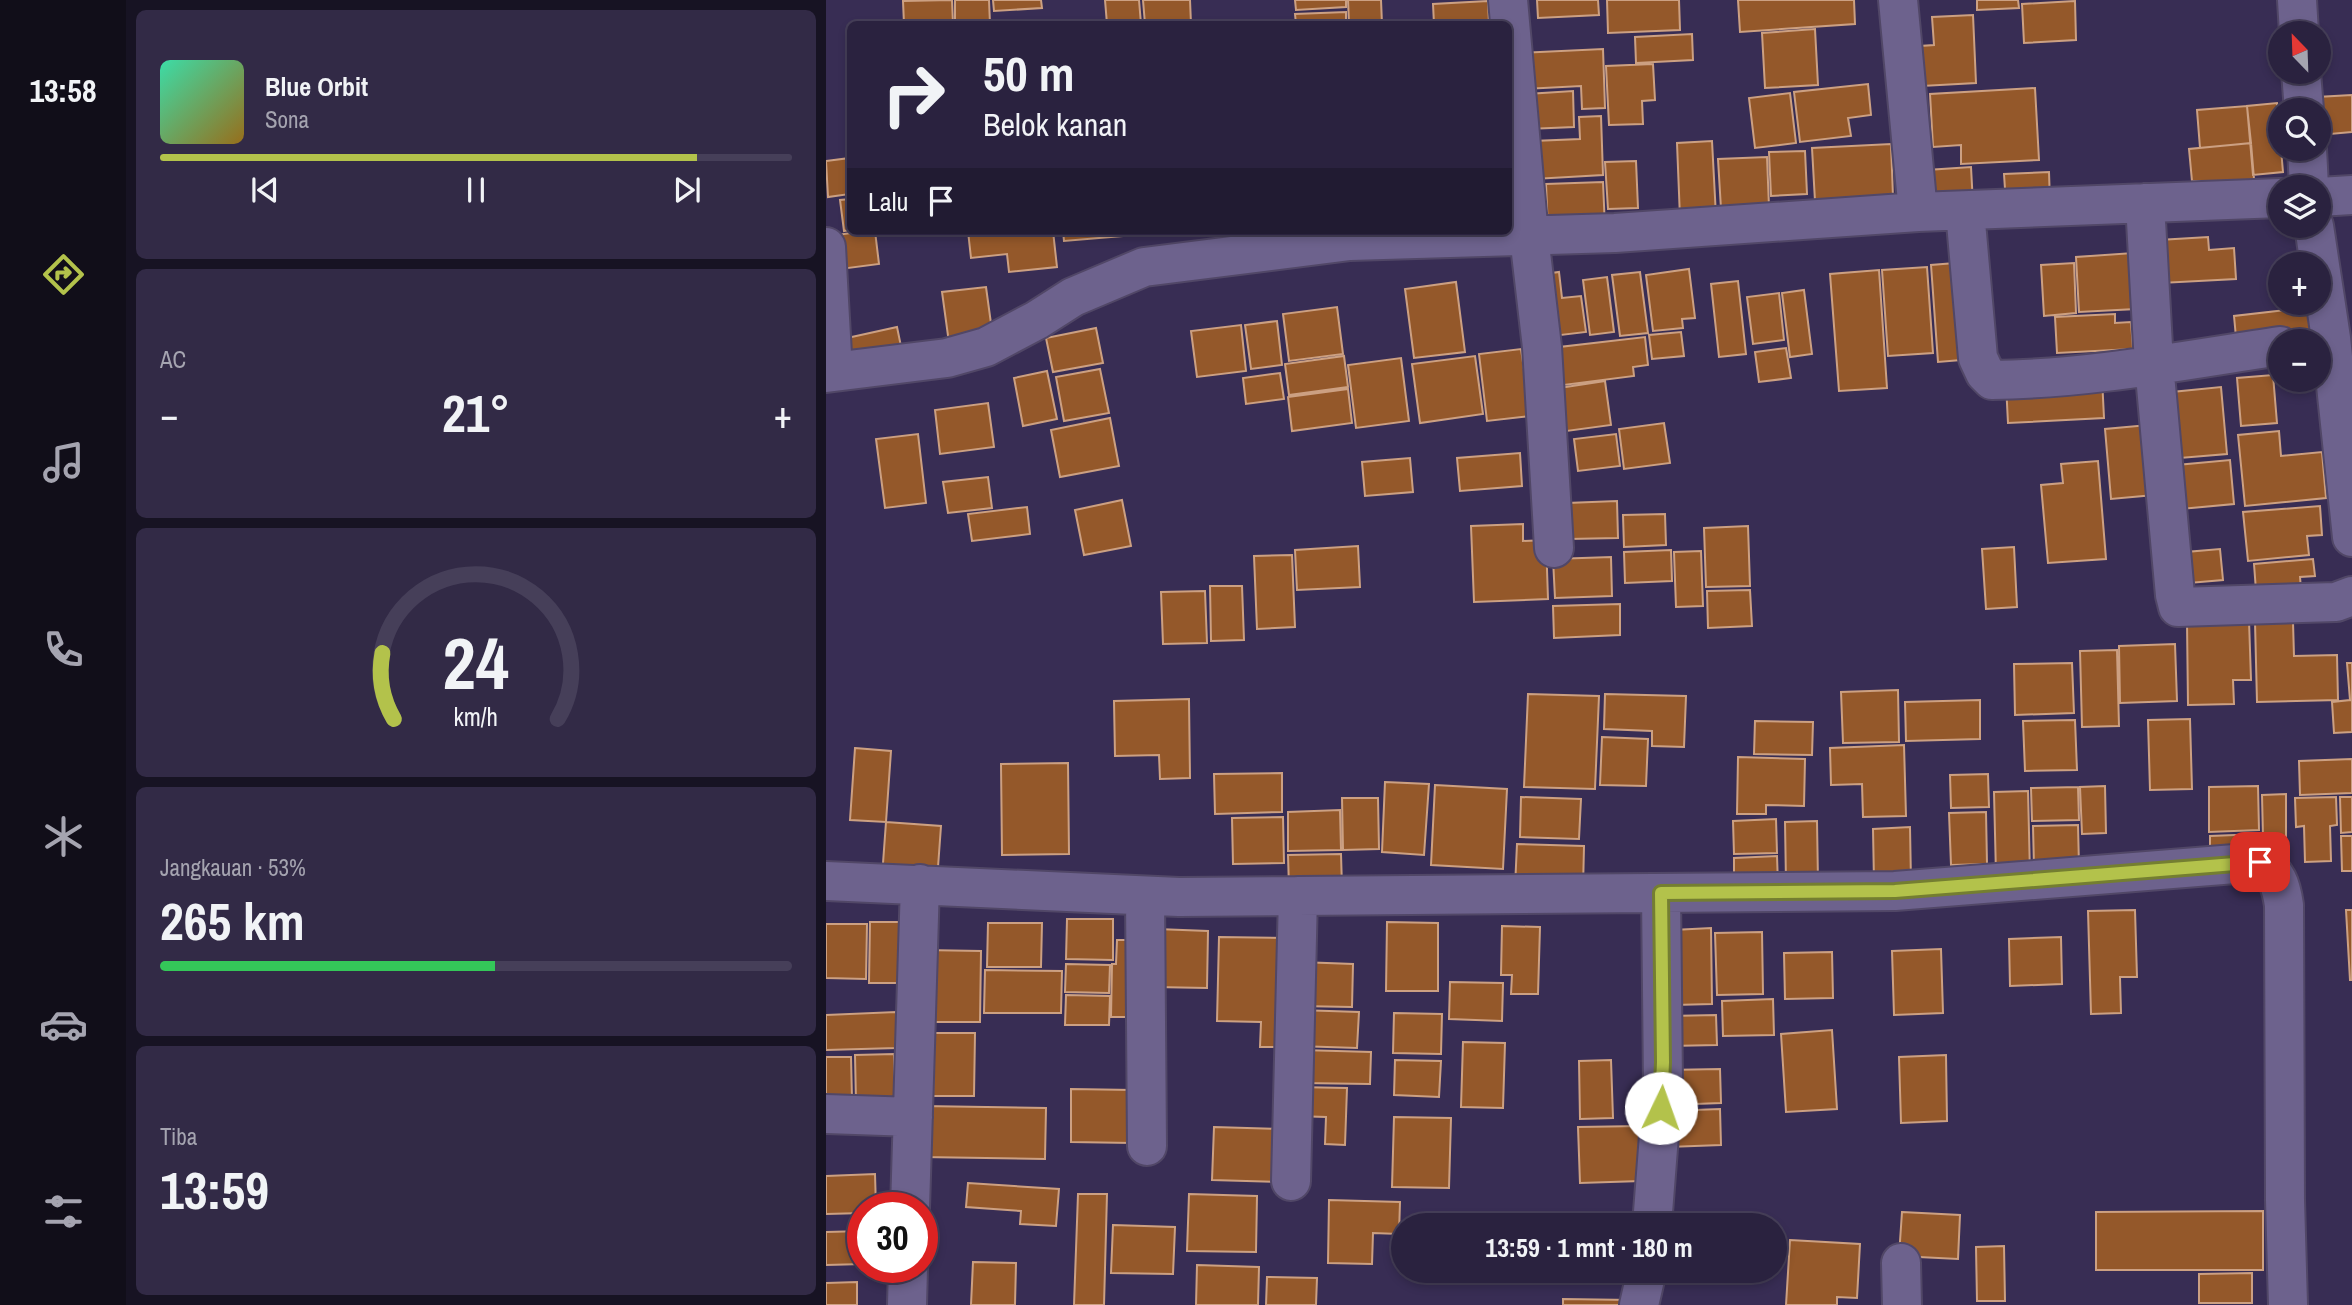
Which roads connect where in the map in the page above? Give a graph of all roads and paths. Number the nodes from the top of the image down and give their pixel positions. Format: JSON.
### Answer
{"nodes":[{"id":1,"x":1508,"y":0,"type":"edge"},
{"id":2,"x":1898,"y":0,"type":"edge"},
{"id":3,"x":2297,"y":0,"type":"edge"},
{"id":4,"x":1510,"y":21,"type":"edge"},
{"id":5,"x":2298,"y":21,"type":"edge"},
{"id":6,"x":1512,"y":45,"type":"edge"},
{"id":7,"x":2352,"y":195,"type":"edge"},
{"id":8,"x":2331,"y":196,"type":"edge"},
{"id":9,"x":2268,"y":198,"type":"edge"},
{"id":10,"x":2145,"y":203,"type":"junction"},
{"id":11,"x":1965,"y":211,"type":"junction"},
{"id":12,"x":1918,"y":212,"type":"junction"},
{"id":13,"x":1529,"y":236,"type":"junction"},
{"id":14,"x":2315,"y":238,"type":"edge"},
{"id":15,"x":826,"y":247,"type":"edge"},
{"id":16,"x":2320,"y":329,"type":"edge"},
{"id":17,"x":2268,"y":348,"type":"edge"},
{"id":18,"x":2154,"y":364,"type":"junction"},
{"id":19,"x":830,"y":372,"type":"edge"},
{"id":20,"x":2329,"y":392,"type":"edge"},
{"id":21,"x":2352,"y":537,"type":"edge"},
{"id":22,"x":1554,"y":548,"type":"dead end"},
{"id":23,"x":2352,"y":596,"type":"edge"},
{"id":24,"x":826,"y":881,"type":"edge"},
{"id":25,"x":920,"y":884,"type":"junction"},
{"id":26,"x":1661,"y":893,"type":"junction"},
{"id":27,"x":1145,"y":896,"type":"junction"},
{"id":28,"x":1298,"y":896,"type":"junction"},
{"id":29,"x":826,"y":1114,"type":"edge"},
{"id":30,"x":913,"y":1117,"type":"junction"},
{"id":31,"x":1147,"y":1146,"type":"dead end"},
{"id":32,"x":1291,"y":1181,"type":"dead end"},
{"id":33,"x":911,"y":1192,"type":"edge"},
{"id":34,"x":1653,"y":1213,"type":"edge"},
{"id":35,"x":1901,"y":1263,"type":"dead end"},
{"id":36,"x":908,"y":1283,"type":"edge"},
{"id":37,"x":1644,"y":1283,"type":"edge"},
{"id":38,"x":907,"y":1305,"type":"edge"},
{"id":39,"x":1639,"y":1305,"type":"edge"},
{"id":40,"x":1902,"y":1305,"type":"edge"},
{"id":41,"x":2288,"y":1305,"type":"edge"}],
"edges":[{"from":1,"to":4,"type":"street"},
{"from":2,"to":12,"type":"street"},
{"from":3,"to":5,"type":"street"},
{"from":6,"to":13,"type":"street"},
{"from":7,"to":8,"type":"street"},
{"from":9,"to":10,"type":"street"},
{"from":10,"to":11,"type":"street"},
{"from":10,"to":18,"type":"street"},
{"from":11,"to":12,"type":"street"},
{"from":11,"to":18,"type":"street"},
{"from":12,"to":13,"type":"street"},
{"from":13,"to":19,"type":"street"},
{"from":13,"to":22,"type":"street"},
{"from":14,"to":16,"type":"street"},
{"from":15,"to":19,"type":"street"},
{"from":17,"to":18,"type":"street"},
{"from":18,"to":23,"type":"street"},
{"from":20,"to":21,"type":"street"},
{"from":24,"to":25,"type":"street"},
{"from":25,"to":27,"type":"street"},
{"from":25,"to":30,"type":"street"},
{"from":26,"to":28,"type":"street"},
{"from":26,"to":34,"type":"street"},
{"from":26,"to":41,"type":"street"},
{"from":27,"to":28,"type":"street"},
{"from":27,"to":31,"type":"street"},
{"from":28,"to":32,"type":"street"},
{"from":29,"to":30,"type":"street"},
{"from":30,"to":33,"type":"street"},
{"from":35,"to":40,"type":"street"},
{"from":36,"to":38,"type":"street"},
{"from":37,"to":39,"type":"street"}]}
